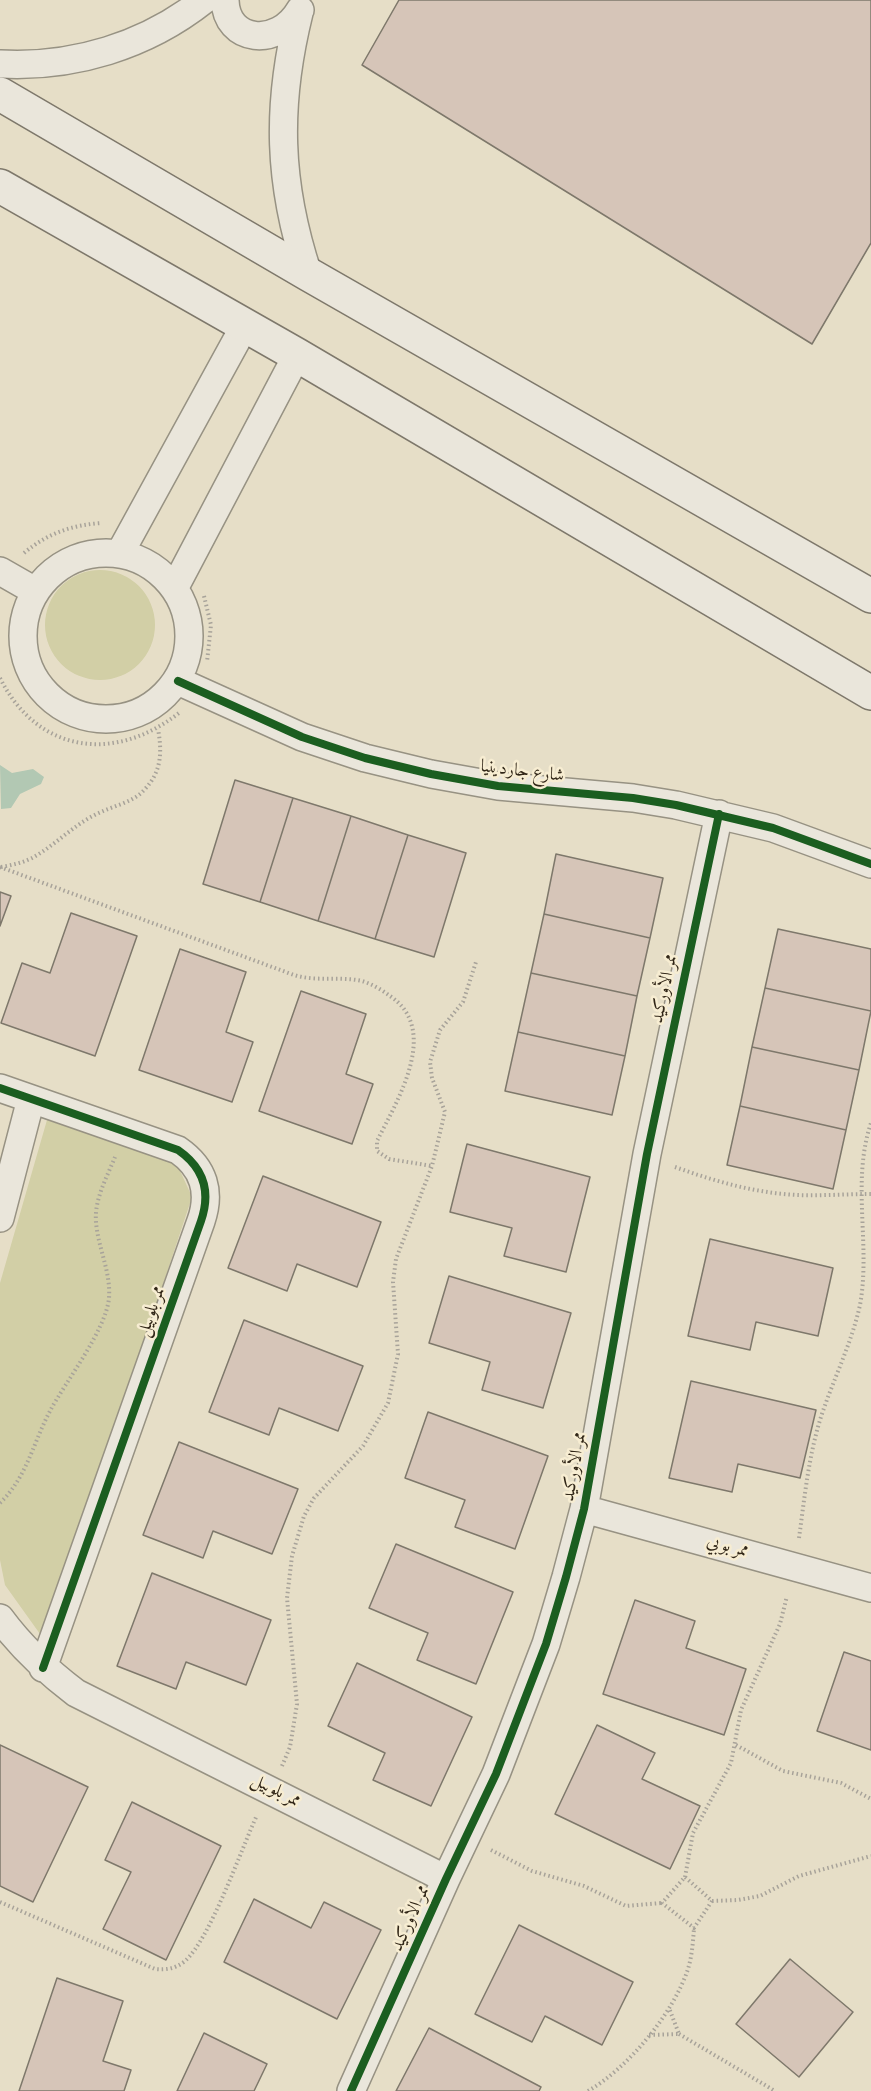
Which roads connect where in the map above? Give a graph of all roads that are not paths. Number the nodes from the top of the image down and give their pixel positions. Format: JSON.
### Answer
{"nodes":[{"id":1,"x":204,"y":0,"type":"edge"},
{"id":2,"x":225,"y":0,"type":"edge"},
{"id":3,"x":302,"y":6,"type":"edge"},
{"id":4,"x":0,"y":64,"type":"edge"},
{"id":5,"x":0,"y":94,"type":"edge"},
{"id":6,"x":0,"y":186,"type":"edge"},
{"id":7,"x":308,"y":274,"type":"junction"},
{"id":8,"x":244,"y":325,"type":"junction"},
{"id":9,"x":297,"y":355,"type":"junction"},
{"id":10,"x":120,"y":553,"type":"junction"},
{"id":11,"x":0,"y":571,"type":"edge"},
{"id":12,"x":181,"y":575,"type":"junction"},
{"id":13,"x":35,"y":591,"type":"junction"},
{"id":14,"x":871,"y":596,"type":"edge"},
{"id":15,"x":188,"y":684,"type":"junction"},
{"id":16,"x":871,"y":693,"type":"edge"},
{"id":17,"x":719,"y":814,"type":"junction"},
{"id":18,"x":871,"y":864,"type":"edge"},
{"id":19,"x":0,"y":1088,"type":"edge"},
{"id":20,"x":31,"y":1099,"type":"junction"},
{"id":21,"x":0,"y":1218,"type":"edge"},
{"id":22,"x":584,"y":1509,"type":"junction"},
{"id":23,"x":871,"y":1588,"type":"edge"},
{"id":24,"x":0,"y":1618,"type":"edge"},
{"id":25,"x":43,"y":1668,"type":"junction"},
{"id":26,"x":446,"y":1879,"type":"junction"},
{"id":27,"x":351,"y":2091,"type":"edge"}],
"edges":[{"from":1,"to":4,"type":"street"},
{"from":2,"to":3,"type":"street"},
{"from":3,"to":7,"type":"street"},
{"from":5,"to":7,"type":"main road"},
{"from":6,"to":8,"type":"main road"},
{"from":7,"to":14,"type":"main road"},
{"from":8,"to":9,"type":"main road"},
{"from":8,"to":10,"type":"street"},
{"from":9,"to":12,"type":"street"},
{"from":9,"to":16,"type":"main road"},
{"from":10,"to":12,"type":"street"},
{"from":10,"to":13,"type":"street"},
{"from":11,"to":13,"type":"street"},
{"from":12,"to":15,"type":"street"},
{"from":13,"to":15,"type":"street"},
{"from":15,"to":17,"type":"street","name":"شارع جاردينيا"},
{"from":17,"to":18,"type":"street","name":"شارع جاردينيا"},
{"from":17,"to":22,"type":"street","name":"ممر الأوركيد"},
{"from":19,"to":20,"type":"street","name":"ممر بلوبيل"},
{"from":20,"to":21,"type":"street"},
{"from":20,"to":25,"type":"street","name":"ممر بلوبيل"},
{"from":22,"to":23,"type":"street","name":"ممر بوبي"},
{"from":22,"to":26,"type":"street","name":"ممر الأوركيد"},
{"from":24,"to":25,"type":"street","name":"ممر بلوبيل"},
{"from":25,"to":26,"type":"street","name":"ممر بلوبيل"},
{"from":26,"to":27,"type":"street","name":"ممر الأوركيد"}]}
